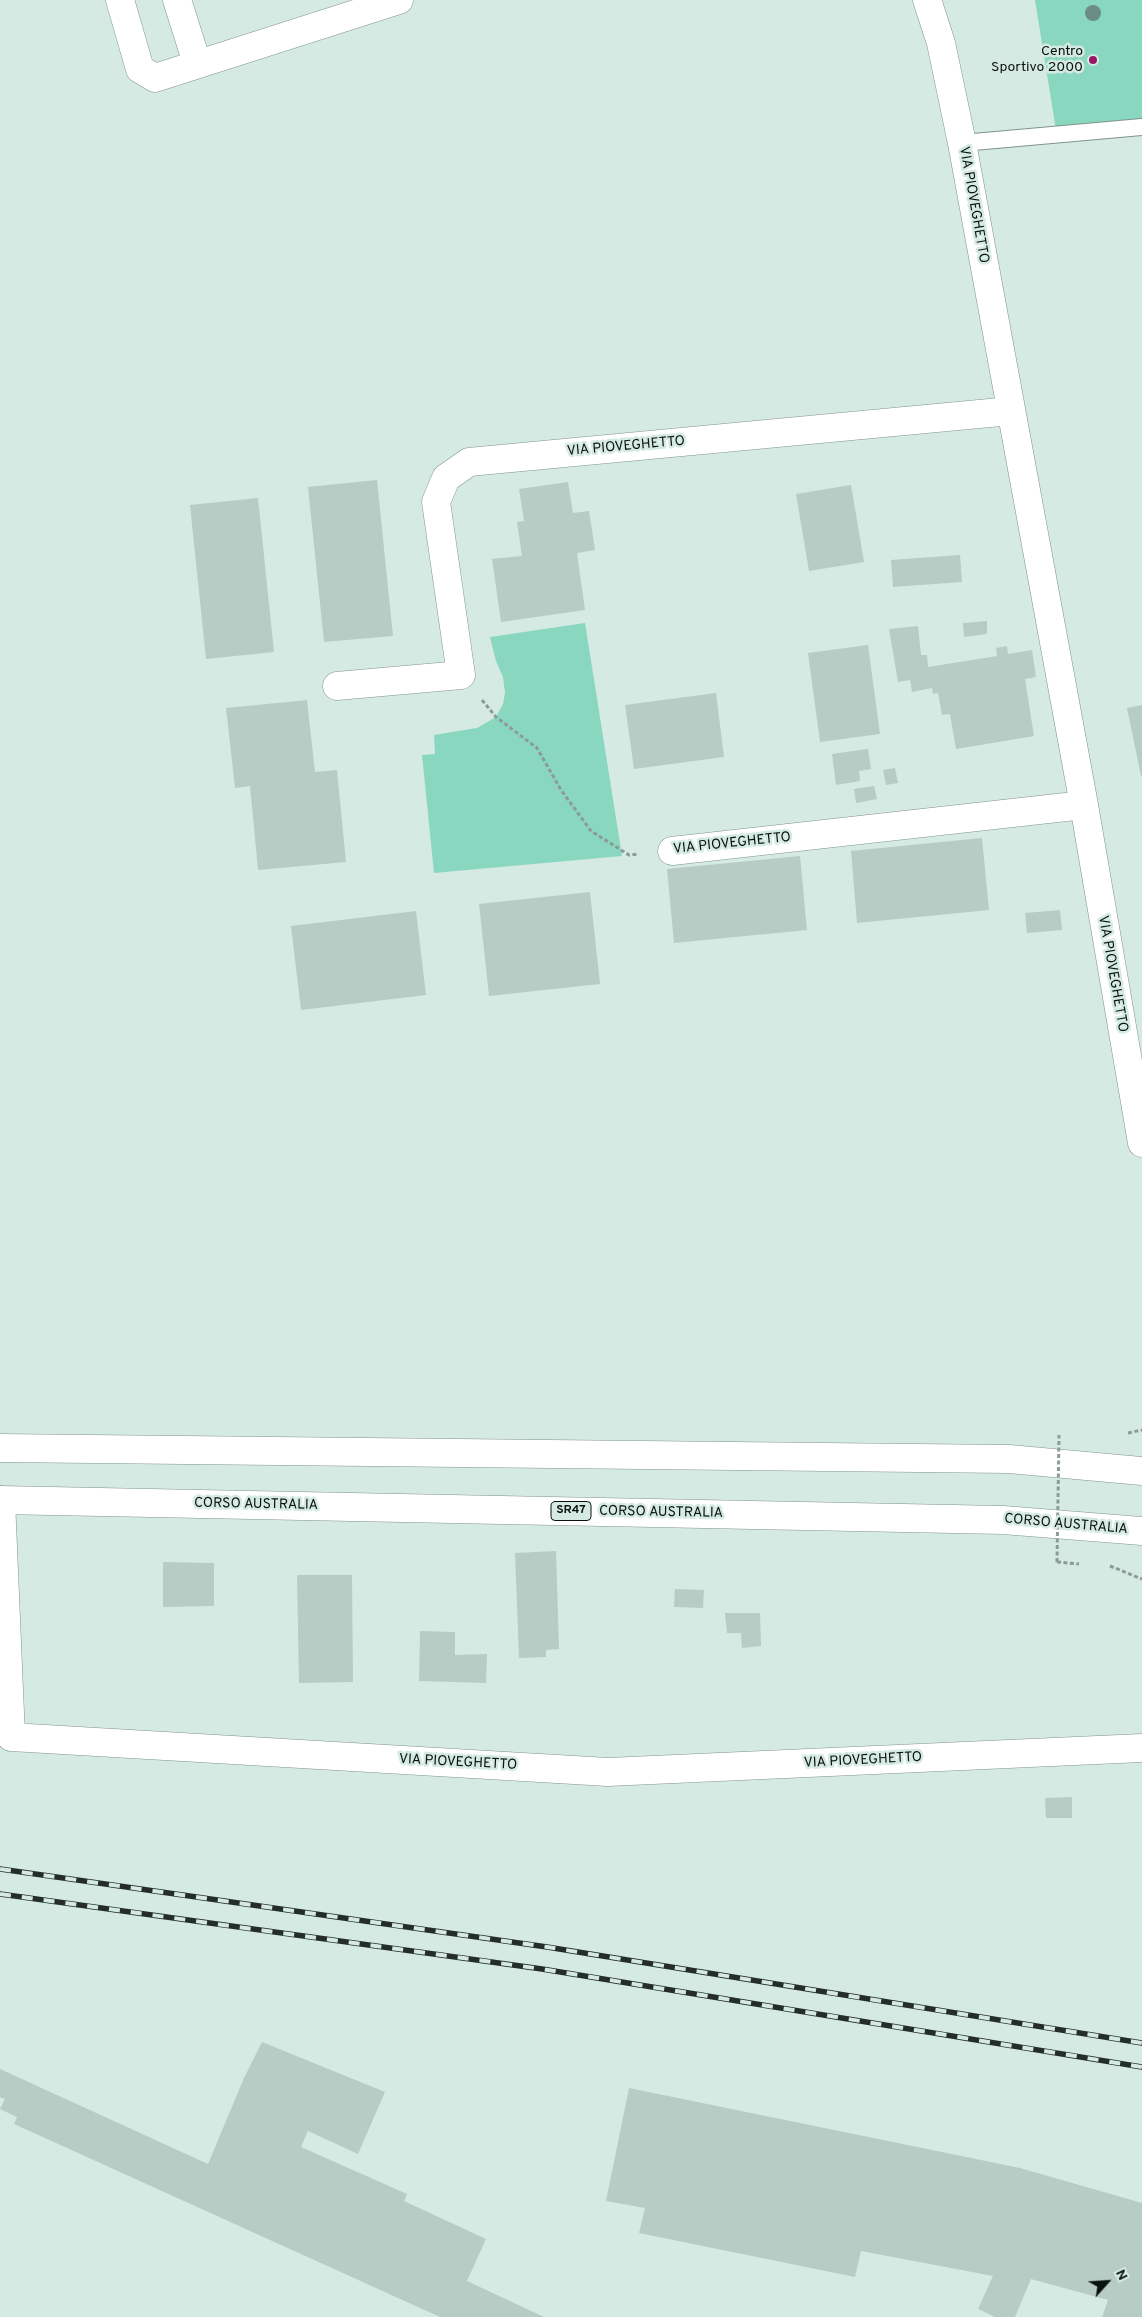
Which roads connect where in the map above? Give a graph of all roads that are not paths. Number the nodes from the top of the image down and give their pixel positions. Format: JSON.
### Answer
{"nodes":[{"id":1,"x":120,"y":0,"type":"edge"},
{"id":2,"x":177,"y":0,"type":"edge"},
{"id":3,"x":399,"y":0,"type":"edge"},
{"id":4,"x":927,"y":0,"type":"edge"},
{"id":5,"x":197,"y":63,"type":"junction"},
{"id":6,"x":1142,"y":127,"type":"edge"},
{"id":7,"x":962,"y":143,"type":"junction"},
{"id":8,"x":1012,"y":411,"type":"junction"},
{"id":9,"x":337,"y":686,"type":"dead end"},
{"id":10,"x":1084,"y":805,"type":"junction"},
{"id":11,"x":672,"y":851,"type":"road end"},
{"id":12,"x":1132,"y":1028,"type":"edge"},
{"id":13,"x":1142,"y":1143,"type":"edge"},
{"id":14,"x":0,"y":1448,"type":"edge"},
{"id":15,"x":1142,"y":1471,"type":"edge"},
{"id":16,"x":0,"y":1500,"type":"edge"},
{"id":17,"x":1142,"y":1531,"type":"edge"},
{"id":18,"x":1142,"y":1748,"type":"edge"}],
"edges":[{"from":1,"to":5,"type":"main road"},
{"from":2,"to":5,"type":"main road"},
{"from":3,"to":5,"type":"main road"},
{"from":4,"to":7,"type":"main road","name":"VIA PIOVEGHETTO"},
{"from":6,"to":7,"type":"lane"},
{"from":7,"to":8,"type":"main road","name":"VIA PIOVEGHETTO"},
{"from":8,"to":9,"type":"main road","name":"VIA PIOVEGHETTO"},
{"from":8,"to":10,"type":"main road","name":"VIA PIOVEGHETTO"},
{"from":10,"to":11,"type":"main road","name":"VIA PIOVEGHETTO"},
{"from":10,"to":12,"type":"main road","name":"VIA PIOVEGHETTO"},
{"from":12,"to":13,"type":"main road","name":"VIA PIOVEGHETTO"},
{"from":14,"to":15,"type":"main road"},
{"from":16,"to":17,"type":"main road","name":"CORSO AUSTRALIA","number":"SR47"},
{"from":16,"to":18,"type":"main road","name":"VIA PIOVEGHETTO"}]}
